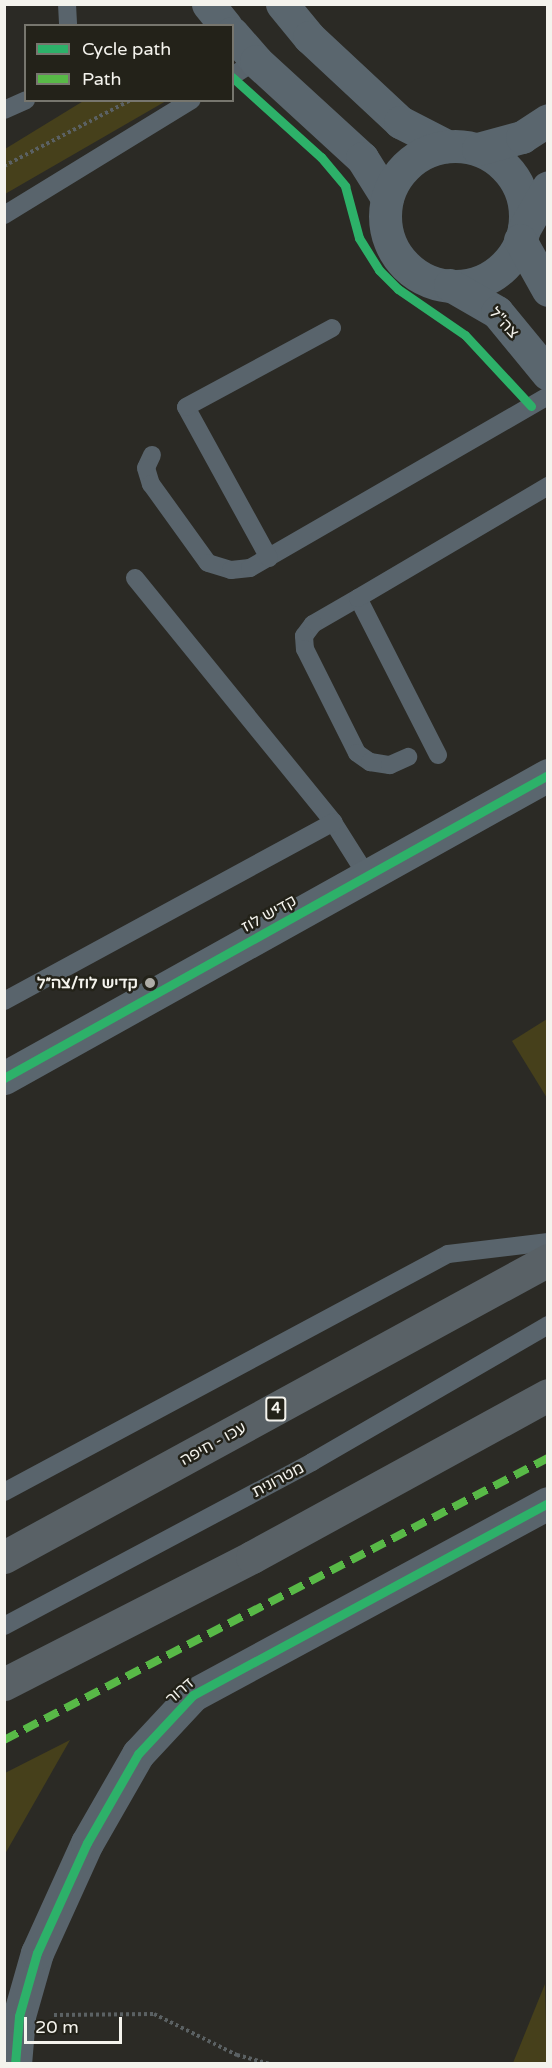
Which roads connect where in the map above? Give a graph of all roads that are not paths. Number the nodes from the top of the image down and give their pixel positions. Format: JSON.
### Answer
{"nodes":[{"id":1,"x":67,"y":4,"type":"edge"},
{"id":2,"x":208,"y":4,"type":"edge"},
{"id":3,"x":282,"y":4,"type":"edge"},
{"id":4,"x":68,"y":24,"type":"edge"},
{"id":5,"x":224,"y":24,"type":"edge"},
{"id":6,"x":234,"y":39,"type":"edge"},
{"id":7,"x":244,"y":69,"type":"edge"},
{"id":8,"x":24,"y":101,"type":"edge"},
{"id":9,"x":189,"y":102,"type":"edge"},
{"id":10,"x":4,"y":110,"type":"edge"},
{"id":11,"x":548,"y":120,"type":"edge"},
{"id":12,"x":462,"y":148,"type":"junction"},
{"id":13,"x":548,"y":187,"type":"edge"},
{"id":14,"x":387,"y":198,"type":"junction"},
{"id":15,"x":4,"y":215,"type":"edge"},
{"id":16,"x":522,"y":234,"type":"junction"},
{"id":17,"x":450,"y":285,"type":"junction"},
{"id":18,"x":548,"y":290,"type":"edge"},
{"id":19,"x":332,"y":328,"type":"dead end"},
{"id":20,"x":548,"y":374,"type":"edge"},
{"id":21,"x":548,"y":396,"type":"edge"},
{"id":22,"x":152,"y":455,"type":"dead end"},
{"id":23,"x":548,"y":486,"type":"edge"},
{"id":24,"x":269,"y":558,"type":"junction"},
{"id":25,"x":135,"y":578,"type":"dead end"},
{"id":26,"x":358,"y":598,"type":"junction"},
{"id":27,"x":438,"y":755,"type":"dead end"},
{"id":28,"x":408,"y":757,"type":"dead end"},
{"id":29,"x":548,"y":775,"type":"edge"},
{"id":30,"x":333,"y":822,"type":"junction"},
{"id":31,"x":367,"y":876,"type":"junction"},
{"id":32,"x":4,"y":1001,"type":"edge"},
{"id":33,"x":4,"y":1078,"type":"edge"},
{"id":34,"x":548,"y":1242,"type":"edge"},
{"id":35,"x":548,"y":1260,"type":"edge"},
{"id":36,"x":548,"y":1325,"type":"edge"},
{"id":37,"x":548,"y":1395,"type":"edge"},
{"id":38,"x":4,"y":1492,"type":"edge"},
{"id":39,"x":548,"y":1503,"type":"edge"},
{"id":40,"x":4,"y":1557,"type":"edge"},
{"id":41,"x":4,"y":1626,"type":"edge"},
{"id":42,"x":4,"y":1684,"type":"edge"},
{"id":43,"x":15,"y":2064,"type":"edge"}],
"edges":[{"from":1,"to":4,"type":"lane"},
{"from":2,"to":5,"type":"street"},
{"from":3,"to":12,"type":"street"},
{"from":6,"to":7,"type":"street"},
{"from":7,"to":14,"type":"street"},
{"from":8,"to":10,"type":"lane"},
{"from":9,"to":15,"type":"lane"},
{"from":11,"to":12,"type":"street"},
{"from":12,"to":14,"type":"street"},
{"from":12,"to":16,"type":"street"},
{"from":13,"to":16,"type":"street"},
{"from":14,"to":17,"type":"street"},
{"from":16,"to":17,"type":"street"},
{"from":16,"to":18,"type":"street"},
{"from":17,"to":20,"type":"street","name":"צה\"ל"},
{"from":19,"to":24,"type":"lane"},
{"from":21,"to":24,"type":"lane"},
{"from":22,"to":24,"type":"lane"},
{"from":23,"to":26,"type":"lane"},
{"from":25,"to":30,"type":"lane"},
{"from":26,"to":27,"type":"lane"},
{"from":26,"to":28,"type":"lane"},
{"from":29,"to":31,"type":"street","name":"קדיש לוז"},
{"from":30,"to":31,"type":"lane"},
{"from":30,"to":32,"type":"lane"},
{"from":31,"to":33,"type":"street","name":"קדיש לוז"},
{"from":34,"to":38,"type":"lane"},
{"from":35,"to":40,"type":"highway","name":"עכו - חיפה","number":"4"},
{"from":36,"to":41,"type":"lane","name":"מטרונית"},
{"from":37,"to":42,"type":"highway"},
{"from":39,"to":43,"type":"street","name":"דרור"}]}
